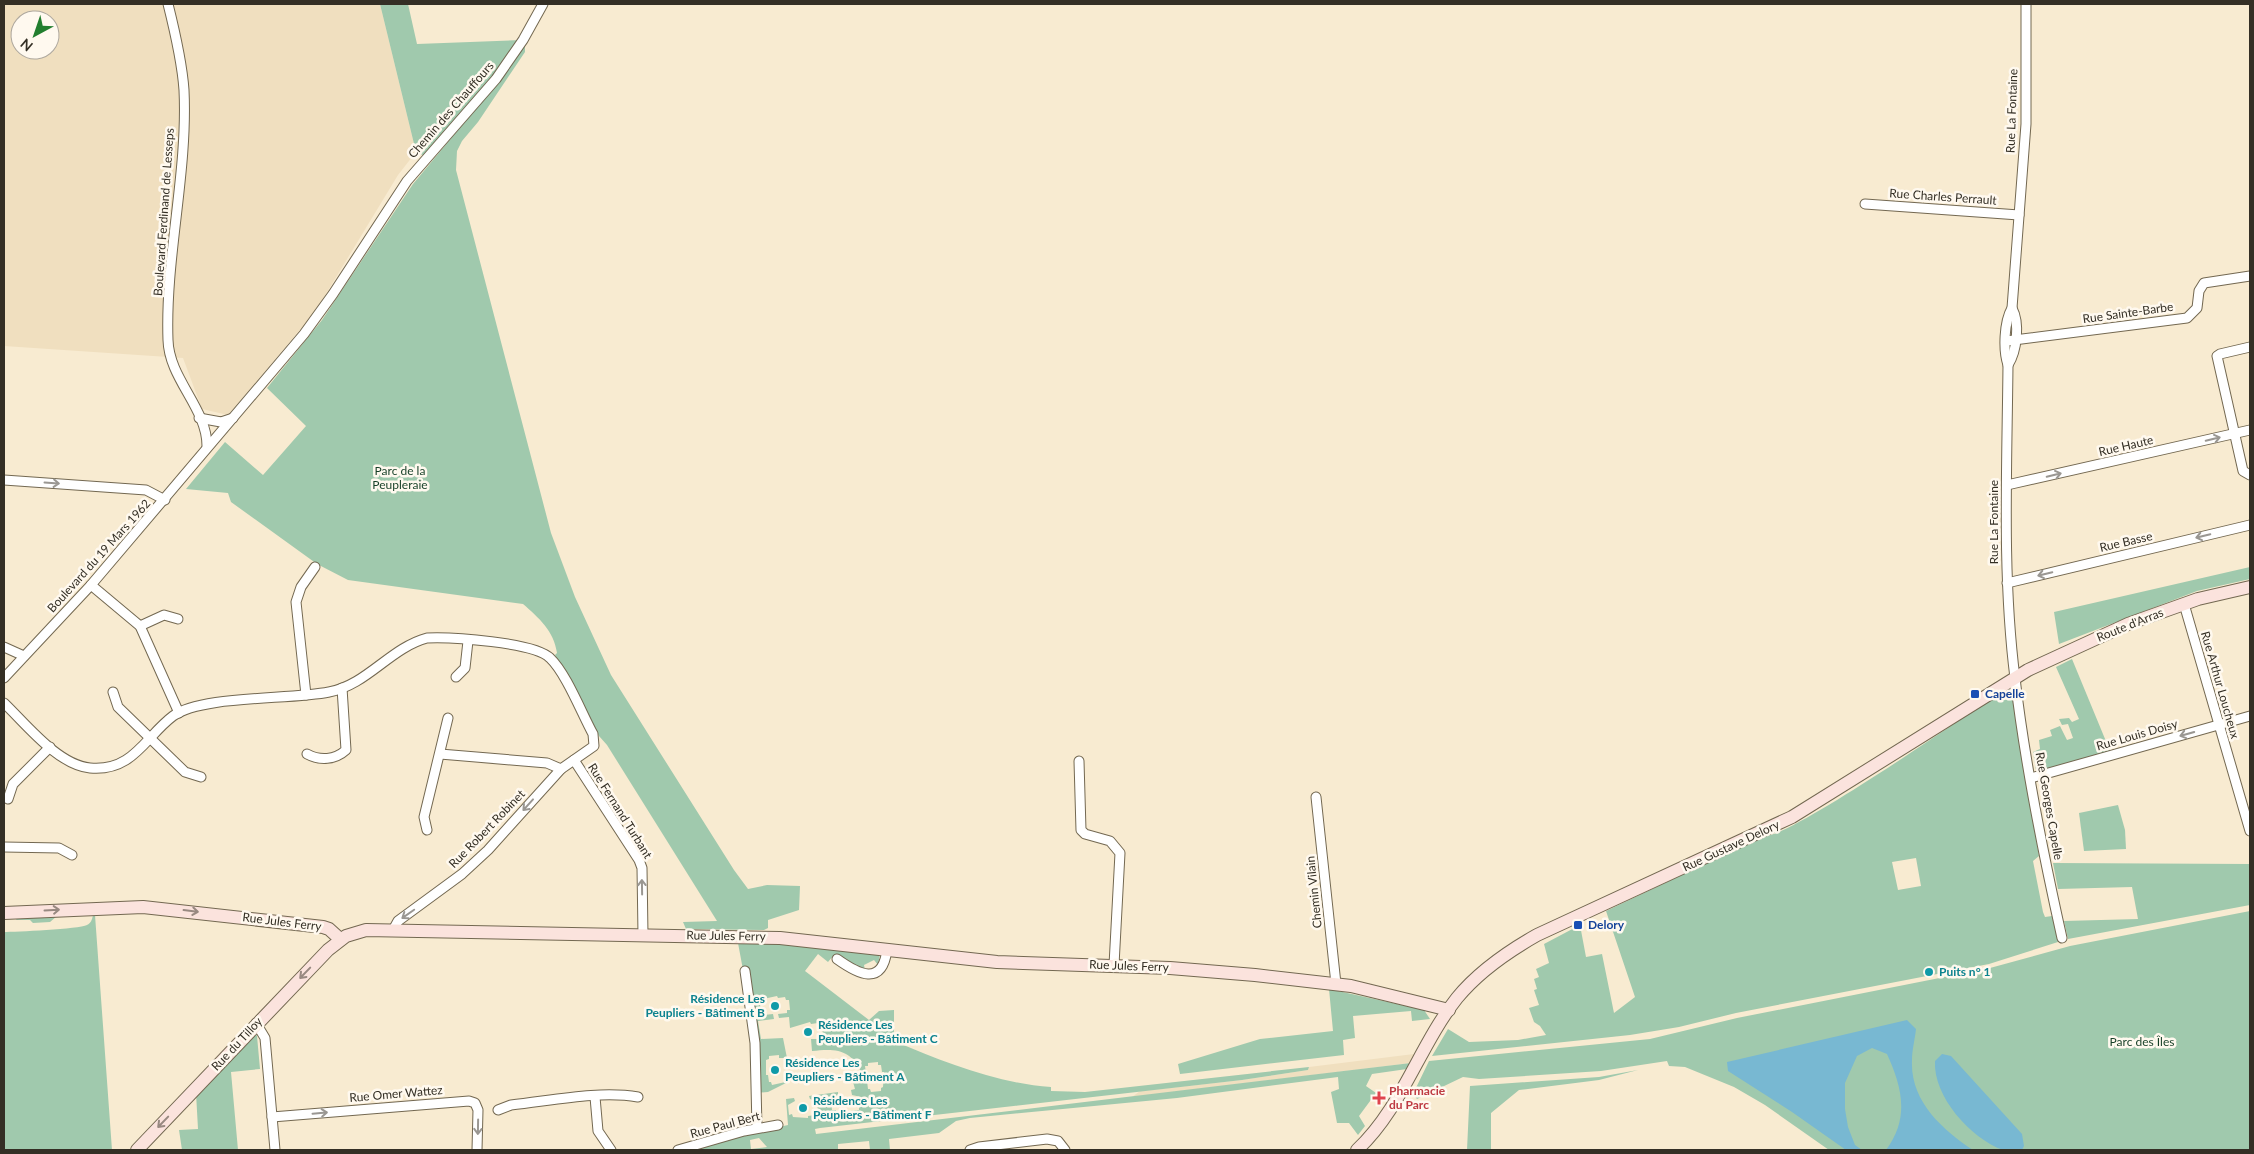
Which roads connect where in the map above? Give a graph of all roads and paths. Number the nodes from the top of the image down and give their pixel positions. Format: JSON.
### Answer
{"nodes":[{"id":1,"x":168,"y":4,"type":"edge"},
{"id":2,"x":543,"y":4,"type":"edge"},
{"id":3,"x":2026,"y":4,"type":"edge"},
{"id":4,"x":407,"y":181,"type":"joint"},
{"id":5,"x":1865,"y":204,"type":"dead end"},
{"id":6,"x":2019,"y":215,"type":"junction"},
{"id":7,"x":2250,"y":276,"type":"edge"},
{"id":8,"x":2010,"y":341,"type":"junction"},
{"id":9,"x":2250,"y":348,"type":"edge"},
{"id":10,"x":199,"y":418,"type":"junction"},
{"id":11,"x":233,"y":418,"type":"junction"},
{"id":12,"x":221,"y":422,"type":"junction"},
{"id":13,"x":2250,"y":430,"type":"edge"},
{"id":14,"x":2235,"y":434,"type":"junction"},
{"id":15,"x":207,"y":442,"type":"junction"},
{"id":16,"x":2250,"y":475,"type":"edge"},
{"id":17,"x":4,"y":480,"type":"edge"},
{"id":18,"x":2007,"y":485,"type":"junction"},
{"id":19,"x":165,"y":500,"type":"junction"},
{"id":20,"x":2250,"y":525,"type":"edge"},
{"id":21,"x":315,"y":567,"type":"dead end"},
{"id":22,"x":2007,"y":583,"type":"junction"},
{"id":23,"x":92,"y":585,"type":"junction"},
{"id":24,"x":2250,"y":587,"type":"edge"},
{"id":25,"x":2184,"y":604,"type":"junction"},
{"id":26,"x":178,"y":619,"type":"dead end"},
{"id":27,"x":140,"y":626,"type":"junction"},
{"id":28,"x":468,"y":641,"type":"junction"},
{"id":29,"x":4,"y":647,"type":"edge"},
{"id":30,"x":24,"y":656,"type":"junction"},
{"id":31,"x":456,"y":677,"type":"dead end"},
{"id":32,"x":4,"y":678,"type":"edge"},
{"id":33,"x":2014,"y":678,"type":"junction"},
{"id":34,"x":342,"y":688,"type":"junction"},
{"id":35,"x":114,"y":692,"type":"dead end"},
{"id":36,"x":306,"y":695,"type":"junction"},
{"id":37,"x":4,"y":703,"type":"edge"},
{"id":38,"x":178,"y":713,"type":"junction"},
{"id":39,"x":2250,"y":716,"type":"edge"},
{"id":40,"x":448,"y":718,"type":"dead end"},
{"id":41,"x":2219,"y":725,"type":"junction"},
{"id":42,"x":151,"y":740,"type":"junction"},
{"id":43,"x":50,"y":747,"type":"junction"},
{"id":44,"x":307,"y":754,"type":"dead end"},
{"id":45,"x":440,"y":754,"type":"junction"},
{"id":46,"x":574,"y":760,"type":"junction"},
{"id":47,"x":1079,"y":761,"type":"dead end"},
{"id":48,"x":561,"y":769,"type":"junction"},
{"id":49,"x":201,"y":777,"type":"dead end"},
{"id":50,"x":2031,"y":778,"type":"junction"},
{"id":51,"x":1316,"y":797,"type":"dead end"},
{"id":52,"x":8,"y":799,"type":"dead end"},
{"id":53,"x":427,"y":830,"type":"dead end"},
{"id":54,"x":2250,"y":830,"type":"edge"},
{"id":55,"x":4,"y":847,"type":"edge"},
{"id":56,"x":72,"y":855,"type":"dead end"},
{"id":57,"x":4,"y":913,"type":"edge"},
{"id":58,"x":393,"y":930,"type":"junction"},
{"id":59,"x":643,"y":935,"type":"junction"},
{"id":60,"x":2062,"y":938,"type":"dead end"},
{"id":61,"x":340,"y":939,"type":"junction"},
{"id":62,"x":887,"y":950,"type":"junction"},
{"id":63,"x":837,"y":959,"type":"dead end"},
{"id":64,"x":1114,"y":965,"type":"junction"},
{"id":65,"x":745,"y":971,"type":"dead end"},
{"id":66,"x":1336,"y":984,"type":"junction"},
{"id":67,"x":1449,"y":1010,"type":"junction"},
{"id":68,"x":256,"y":1023,"type":"junction"},
{"id":69,"x":595,"y":1097,"type":"junction"},
{"id":70,"x":638,"y":1097,"type":"dead end"},
{"id":71,"x":498,"y":1110,"type":"dead end"},
{"id":72,"x":272,"y":1117,"type":"junction"},
{"id":73,"x":778,"y":1125,"type":"dead end"},
{"id":74,"x":757,"y":1128,"type":"junction"},
{"id":75,"x":137,"y":1150,"type":"edge"},
{"id":76,"x":275,"y":1150,"type":"edge"},
{"id":77,"x":477,"y":1150,"type":"edge"},
{"id":78,"x":611,"y":1150,"type":"edge"},
{"id":79,"x":678,"y":1150,"type":"edge"},
{"id":80,"x":970,"y":1150,"type":"edge"},
{"id":81,"x":1065,"y":1150,"type":"edge"},
{"id":82,"x":1357,"y":1150,"type":"edge"}],
"edges":[{"from":1,"to":10,"type":"street","name":"Boulevard Ferdinand de Lesseps"},
{"from":2,"to":4,"type":"street","name":"Chemin des Chauffours"},
{"from":3,"to":6,"type":"street","name":"Rue La Fontaine"},
{"from":4,"to":11,"type":"street","name":"Boulevard du 19 Mars 1962"},
{"from":5,"to":6,"type":"street","name":"Rue Charles Perrault"},
{"from":6,"to":8,"type":"street","name":"Rue La Fontaine"},
{"from":7,"to":8,"type":"street","name":"Rue Sainte-Barbe"},
{"from":8,"to":18,"type":"street","name":"Rue La Fontaine"},
{"from":9,"to":14,"type":"street"},
{"from":10,"to":12,"type":"street"},
{"from":10,"to":15,"type":"street"},
{"from":11,"to":12,"type":"street"},
{"from":11,"to":15,"type":"street","name":"Boulevard du 19 Mars 1962"},
{"from":12,"to":15,"type":"street","name":"Boulevard du 19 Mars 1962"},
{"from":13,"to":14,"type":"street","name":"Rue Haute"},
{"from":14,"to":16,"type":"street"},
{"from":18,"to":14,"type":"street","name":"Rue Haute","one_way":true},
{"from":15,"to":19,"type":"street","name":"Boulevard du 19 Mars 1962"},
{"from":17,"to":19,"type":"street","one_way":true},
{"from":18,"to":22,"type":"street","name":"Rue La Fontaine"},
{"from":19,"to":23,"type":"street","name":"Boulevard du 19 Mars 1962"},
{"from":20,"to":22,"type":"street","name":"Rue Basse","one_way":true},
{"from":21,"to":36,"type":"street"},
{"from":22,"to":33,"type":"street","name":"Rue La Fontaine"},
{"from":23,"to":27,"type":"street"},
{"from":23,"to":30,"type":"street","name":"Boulevard du 19 Mars 1962"},
{"from":24,"to":25,"type":"street","name":"Route d'Arras"},
{"from":25,"to":33,"type":"street","name":"Route d'Arras"},
{"from":25,"to":41,"type":"street","name":"Rue Arthur Loucheux"},
{"from":26,"to":27,"type":"street"},
{"from":27,"to":38,"type":"street"},
{"from":28,"to":31,"type":"street"},
{"from":28,"to":34,"type":"street"},
{"from":28,"to":46,"type":"street","name":"Rue Robert Robinet"},
{"from":29,"to":30,"type":"street"},
{"from":30,"to":32,"type":"street","name":"Boulevard du 19 Mars 1962"},
{"from":33,"to":50,"type":"street","name":"Rue Georges Capelle"},
{"from":33,"to":67,"type":"street","name":"Rue Gustave Delory"},
{"from":34,"to":36,"type":"street"},
{"from":34,"to":44,"type":"street"},
{"from":35,"to":42,"type":"street"},
{"from":36,"to":38,"type":"street"},
{"from":37,"to":43,"type":"street"},
{"from":38,"to":42,"type":"street"},
{"from":39,"to":41,"type":"street","name":"Rue Louis Doisy"},
{"from":40,"to":45,"type":"street"},
{"from":41,"to":50,"type":"street","name":"Rue Louis Doisy","one_way":true},
{"from":41,"to":54,"type":"street","name":"Rue Arthur Loucheux"},
{"from":42,"to":43,"type":"street"},
{"from":42,"to":49,"type":"street"},
{"from":43,"to":52,"type":"street"},
{"from":45,"to":48,"type":"street"},
{"from":45,"to":53,"type":"street"},
{"from":46,"to":48,"type":"street","name":"Rue Robert Robinet"},
{"from":59,"to":46,"type":"street","name":"Rue Fernand Turbant","one_way":true},
{"from":47,"to":64,"type":"street"},
{"from":48,"to":58,"type":"street","name":"Rue Robert Robinet","one_way":true},
{"from":50,"to":60,"type":"street","name":"Rue Georges Capelle"},
{"from":51,"to":66,"type":"street","name":"Chemin Vilain"},
{"from":55,"to":56,"type":"street"},
{"from":57,"to":61,"type":"street","name":"Rue Jules Ferry","one_way":true},
{"from":58,"to":59,"type":"street","name":"Rue Jules Ferry"},
{"from":58,"to":61,"type":"street","name":"Rue Jules Ferry"},
{"from":59,"to":62,"type":"street","name":"Rue Jules Ferry"},
{"from":61,"to":68,"type":"street","name":"Rue du Tilloy","one_way":true},
{"from":62,"to":63,"type":"street"},
{"from":62,"to":64,"type":"street","name":"Rue Jules Ferry"},
{"from":64,"to":66,"type":"street","name":"Rue Jules Ferry"},
{"from":65,"to":74,"type":"street"},
{"from":66,"to":67,"type":"street","name":"Rue Jules Ferry"},
{"from":67,"to":82,"type":"street","name":"Rue Gustave Delory"},
{"from":68,"to":72,"type":"street"},
{"from":68,"to":75,"type":"street","name":"Rue du Tilloy","one_way":true},
{"from":69,"to":70,"type":"street"},
{"from":69,"to":71,"type":"street"},
{"from":69,"to":78,"type":"street"},
{"from":72,"to":76,"type":"street"},
{"from":72,"to":77,"type":"street","name":"Rue Omer Wattez","one_way":true},
{"from":73,"to":74,"type":"street","name":"Rue Paul Bert"},
{"from":74,"to":79,"type":"street","name":"Rue Paul Bert"},
{"from":80,"to":81,"type":"street"}]}
